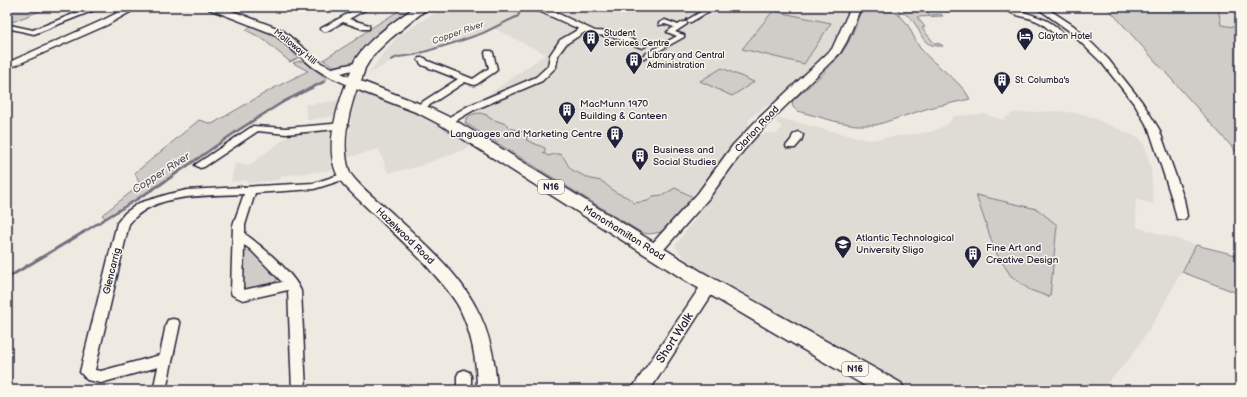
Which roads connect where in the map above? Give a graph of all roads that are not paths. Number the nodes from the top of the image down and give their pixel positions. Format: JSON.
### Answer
{"nodes":[{"id":1,"x":98,"y":7,"type":"edge"},
{"id":2,"x":135,"y":7,"type":"edge"},
{"id":3,"x":213,"y":7,"type":"edge"},
{"id":4,"x":366,"y":7,"type":"edge"},
{"id":5,"x":423,"y":7,"type":"edge"},
{"id":6,"x":522,"y":7,"type":"edge"},
{"id":7,"x":525,"y":7,"type":"edge"},
{"id":8,"x":712,"y":7,"type":"edge"},
{"id":9,"x":856,"y":7,"type":"edge"},
{"id":10,"x":1007,"y":7,"type":"edge"},
{"id":11,"x":1040,"y":7,"type":"edge"},
{"id":12,"x":561,"y":8,"type":"edge"},
{"id":13,"x":550,"y":12,"type":"junction"},
{"id":14,"x":342,"y":19,"type":"junction"},
{"id":15,"x":662,"y":23,"type":"dead end"},
{"id":16,"x":366,"y":26,"type":"dead end"},
{"id":17,"x":10,"y":27,"type":"dead end"},
{"id":18,"x":678,"y":27,"type":"junction"},
{"id":19,"x":324,"y":28,"type":"dead end"},
{"id":20,"x":585,"y":29,"type":"junction"},
{"id":21,"x":1058,"y":33,"type":"dead end"},
{"id":22,"x":642,"y":46,"type":"dead end"},
{"id":23,"x":489,"y":53,"type":"dead end"},
{"id":24,"x":644,"y":57,"type":"dead end"},
{"id":25,"x":422,"y":60,"type":"dead end"},
{"id":26,"x":7,"y":66,"type":"edge"},
{"id":27,"x":328,"y":72,"type":"junction"},
{"id":28,"x":357,"y":74,"type":"junction"},
{"id":29,"x":465,"y":78,"type":"junction"},
{"id":30,"x":419,"y":108,"type":"junction"},
{"id":31,"x":447,"y":122,"type":"junction"},
{"id":32,"x":342,"y":126,"type":"junction"},
{"id":33,"x":798,"y":135,"type":"dead end"},
{"id":34,"x":791,"y":146,"type":"dead end"},
{"id":35,"x":200,"y":165,"type":"dead end"},
{"id":36,"x":344,"y":176,"type":"junction"},
{"id":37,"x":252,"y":190,"type":"junction"},
{"id":38,"x":1181,"y":216,"type":"dead end"},
{"id":39,"x":240,"y":236,"type":"junction"},
{"id":40,"x":654,"y":251,"type":"junction"},
{"id":41,"x":292,"y":284,"type":"junction"},
{"id":42,"x":710,"y":286,"type":"junction"},
{"id":43,"x":174,"y":324,"type":"dead end"},
{"id":44,"x":166,"y":359,"type":"junction"},
{"id":45,"x":161,"y":386,"type":"dead end"},
{"id":46,"x":299,"y":390,"type":"edge"},
{"id":47,"x":488,"y":390,"type":"edge"},
{"id":48,"x":640,"y":390,"type":"edge"},
{"id":49,"x":893,"y":390,"type":"edge"}],
"edges":[{"from":1,"to":17,"type":"street"},
{"from":2,"to":26,"type":"street"},
{"from":3,"to":27,"type":"main road","name":"Molloway Hill"},
{"from":4,"to":14,"type":"street"},
{"from":5,"to":28,"type":"highway"},
{"from":6,"to":7,"type":"street"},
{"from":7,"to":13,"type":"street"},
{"from":8,"to":18,"type":"street"},
{"from":9,"to":40,"type":"street","name":"Clarion Road"},
{"from":10,"to":21,"type":"street"},
{"from":11,"to":38,"type":"street"},
{"from":12,"to":13,"type":"street"},
{"from":13,"to":20,"type":"street"},
{"from":14,"to":16,"type":"street"},
{"from":14,"to":19,"type":"street"},
{"from":15,"to":18,"type":"street"},
{"from":18,"to":24,"type":"street"},
{"from":20,"to":22,"type":"street"},
{"from":20,"to":31,"type":"street"},
{"from":23,"to":29,"type":"street"},
{"from":25,"to":29,"type":"street"},
{"from":27,"to":28,"type":"main road","name":"Molloway Hill"},
{"from":27,"to":28,"type":"main road"},
{"from":28,"to":30,"type":"highway","name":"Manorhamilton Road","number":"N16"},
{"from":28,"to":32,"type":"main road"},
{"from":29,"to":30,"type":"street"},
{"from":30,"to":31,"type":"highway","name":"Manorhamilton Road","number":"N16"},
{"from":31,"to":40,"type":"highway","name":"Manorhamilton Road","number":"N16"},
{"from":32,"to":35,"type":"street"},
{"from":32,"to":36,"type":"main road"},
{"from":33,"to":34,"type":"street"},
{"from":36,"to":37,"type":"street","name":"Glencarrig"},
{"from":36,"to":47,"type":"main road","name":"Hazelwood Road"},
{"from":37,"to":39,"type":"street"},
{"from":37,"to":44,"type":"street","name":"Glencarrig"},
{"from":39,"to":41,"type":"street"},
{"from":39,"to":41,"type":"street"},
{"from":40,"to":42,"type":"highway","name":"Manorhamilton Road","number":"N16"},
{"from":41,"to":46,"type":"street"},
{"from":42,"to":48,"type":"street","name":"Short Walk"},
{"from":42,"to":49,"type":"highway","name":"Manorhamilton Road","number":"N16"},
{"from":43,"to":44,"type":"street"},
{"from":44,"to":45,"type":"street"}]}
